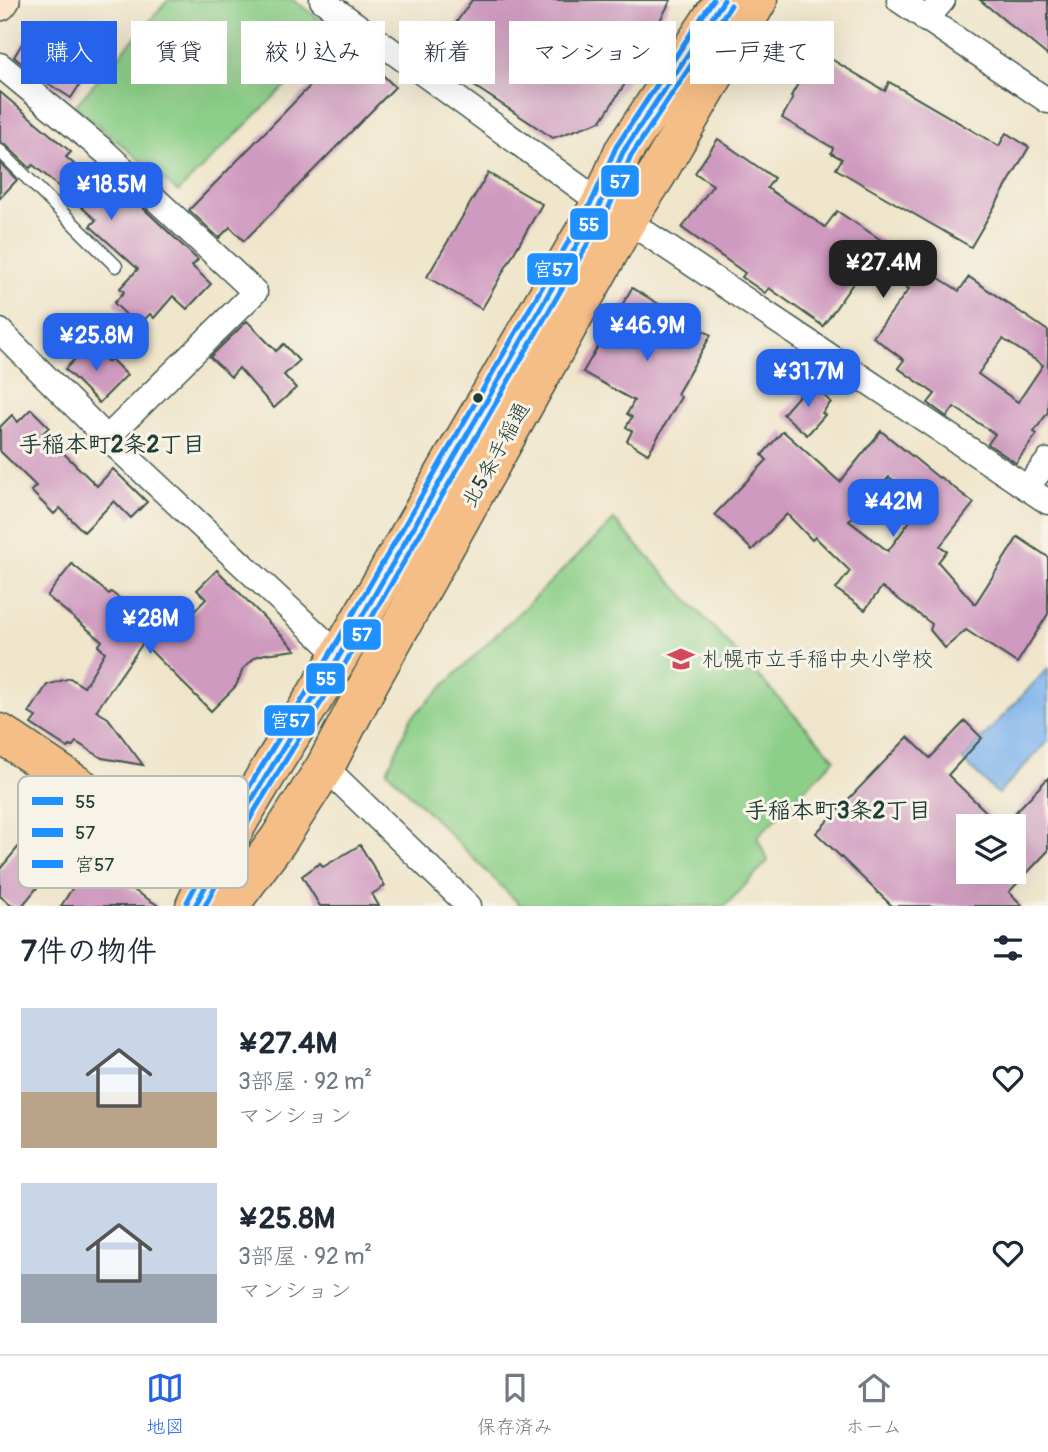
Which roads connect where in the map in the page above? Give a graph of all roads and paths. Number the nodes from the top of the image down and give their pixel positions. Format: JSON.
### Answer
{"nodes":[{"id":1,"x":3,"y":0,"type":"edge"},
{"id":2,"x":322,"y":0,"type":"edge"},
{"id":3,"x":758,"y":0,"type":"edge"},
{"id":4,"x":899,"y":0,"type":"edge"},
{"id":5,"x":943,"y":0,"type":"edge"},
{"id":6,"x":719,"y":2,"type":"edge"},
{"id":7,"x":0,"y":4,"type":"edge"},
{"id":8,"x":926,"y":20,"type":"junction"},
{"id":9,"x":0,"y":65,"type":"edge"},
{"id":10,"x":1048,"y":101,"type":"edge"},
{"id":11,"x":0,"y":151,"type":"edge"},
{"id":12,"x":614,"y":212,"type":"junction"},
{"id":13,"x":116,"y":266,"type":"dead end"},
{"id":14,"x":0,"y":331,"type":"edge"},
{"id":15,"x":107,"y":438,"type":"junction"},
{"id":16,"x":1048,"y":461,"type":"edge"},
{"id":17,"x":1027,"y":487,"type":"junction"},
{"id":18,"x":1048,"y":502,"type":"edge"},
{"id":19,"x":339,"y":655,"type":"junction"},
{"id":20,"x":0,"y":733,"type":"edge"},
{"id":21,"x":325,"y":767,"type":"junction"},
{"id":22,"x":64,"y":776,"type":"edge"},
{"id":23,"x":248,"y":833,"type":"edge"},
{"id":24,"x":248,"y":868,"type":"edge"},
{"id":25,"x":469,"y":906,"type":"edge"}],
"edges":[{"from":1,"to":7,"type":"street"},
{"from":2,"to":12,"type":"street"},
{"from":3,"to":12,"type":"main road","name":"北5条手稲通"},
{"from":4,"to":8,"type":"street"},
{"from":5,"to":8,"type":"street"},
{"from":6,"to":12,"type":"main road","name":"北5条手稲通"},
{"from":8,"to":10,"type":"street"},
{"from":9,"to":15,"type":"street"},
{"from":11,"to":13,"type":"lane"},
{"from":12,"to":17,"type":"street"},
{"from":12,"to":19,"type":"main road","name":"北5条手稲通"},
{"from":12,"to":21,"type":"main road","name":"北5条手稲通"},
{"from":14,"to":15,"type":"street"},
{"from":15,"to":19,"type":"street"},
{"from":16,"to":17,"type":"street"},
{"from":17,"to":18,"type":"street"},
{"from":19,"to":23,"type":"main road","name":"北5条手稲通"},
{"from":20,"to":22,"type":"main road"},
{"from":21,"to":24,"type":"main road","name":"北5条手稲通"},
{"from":21,"to":25,"type":"street"}]}
